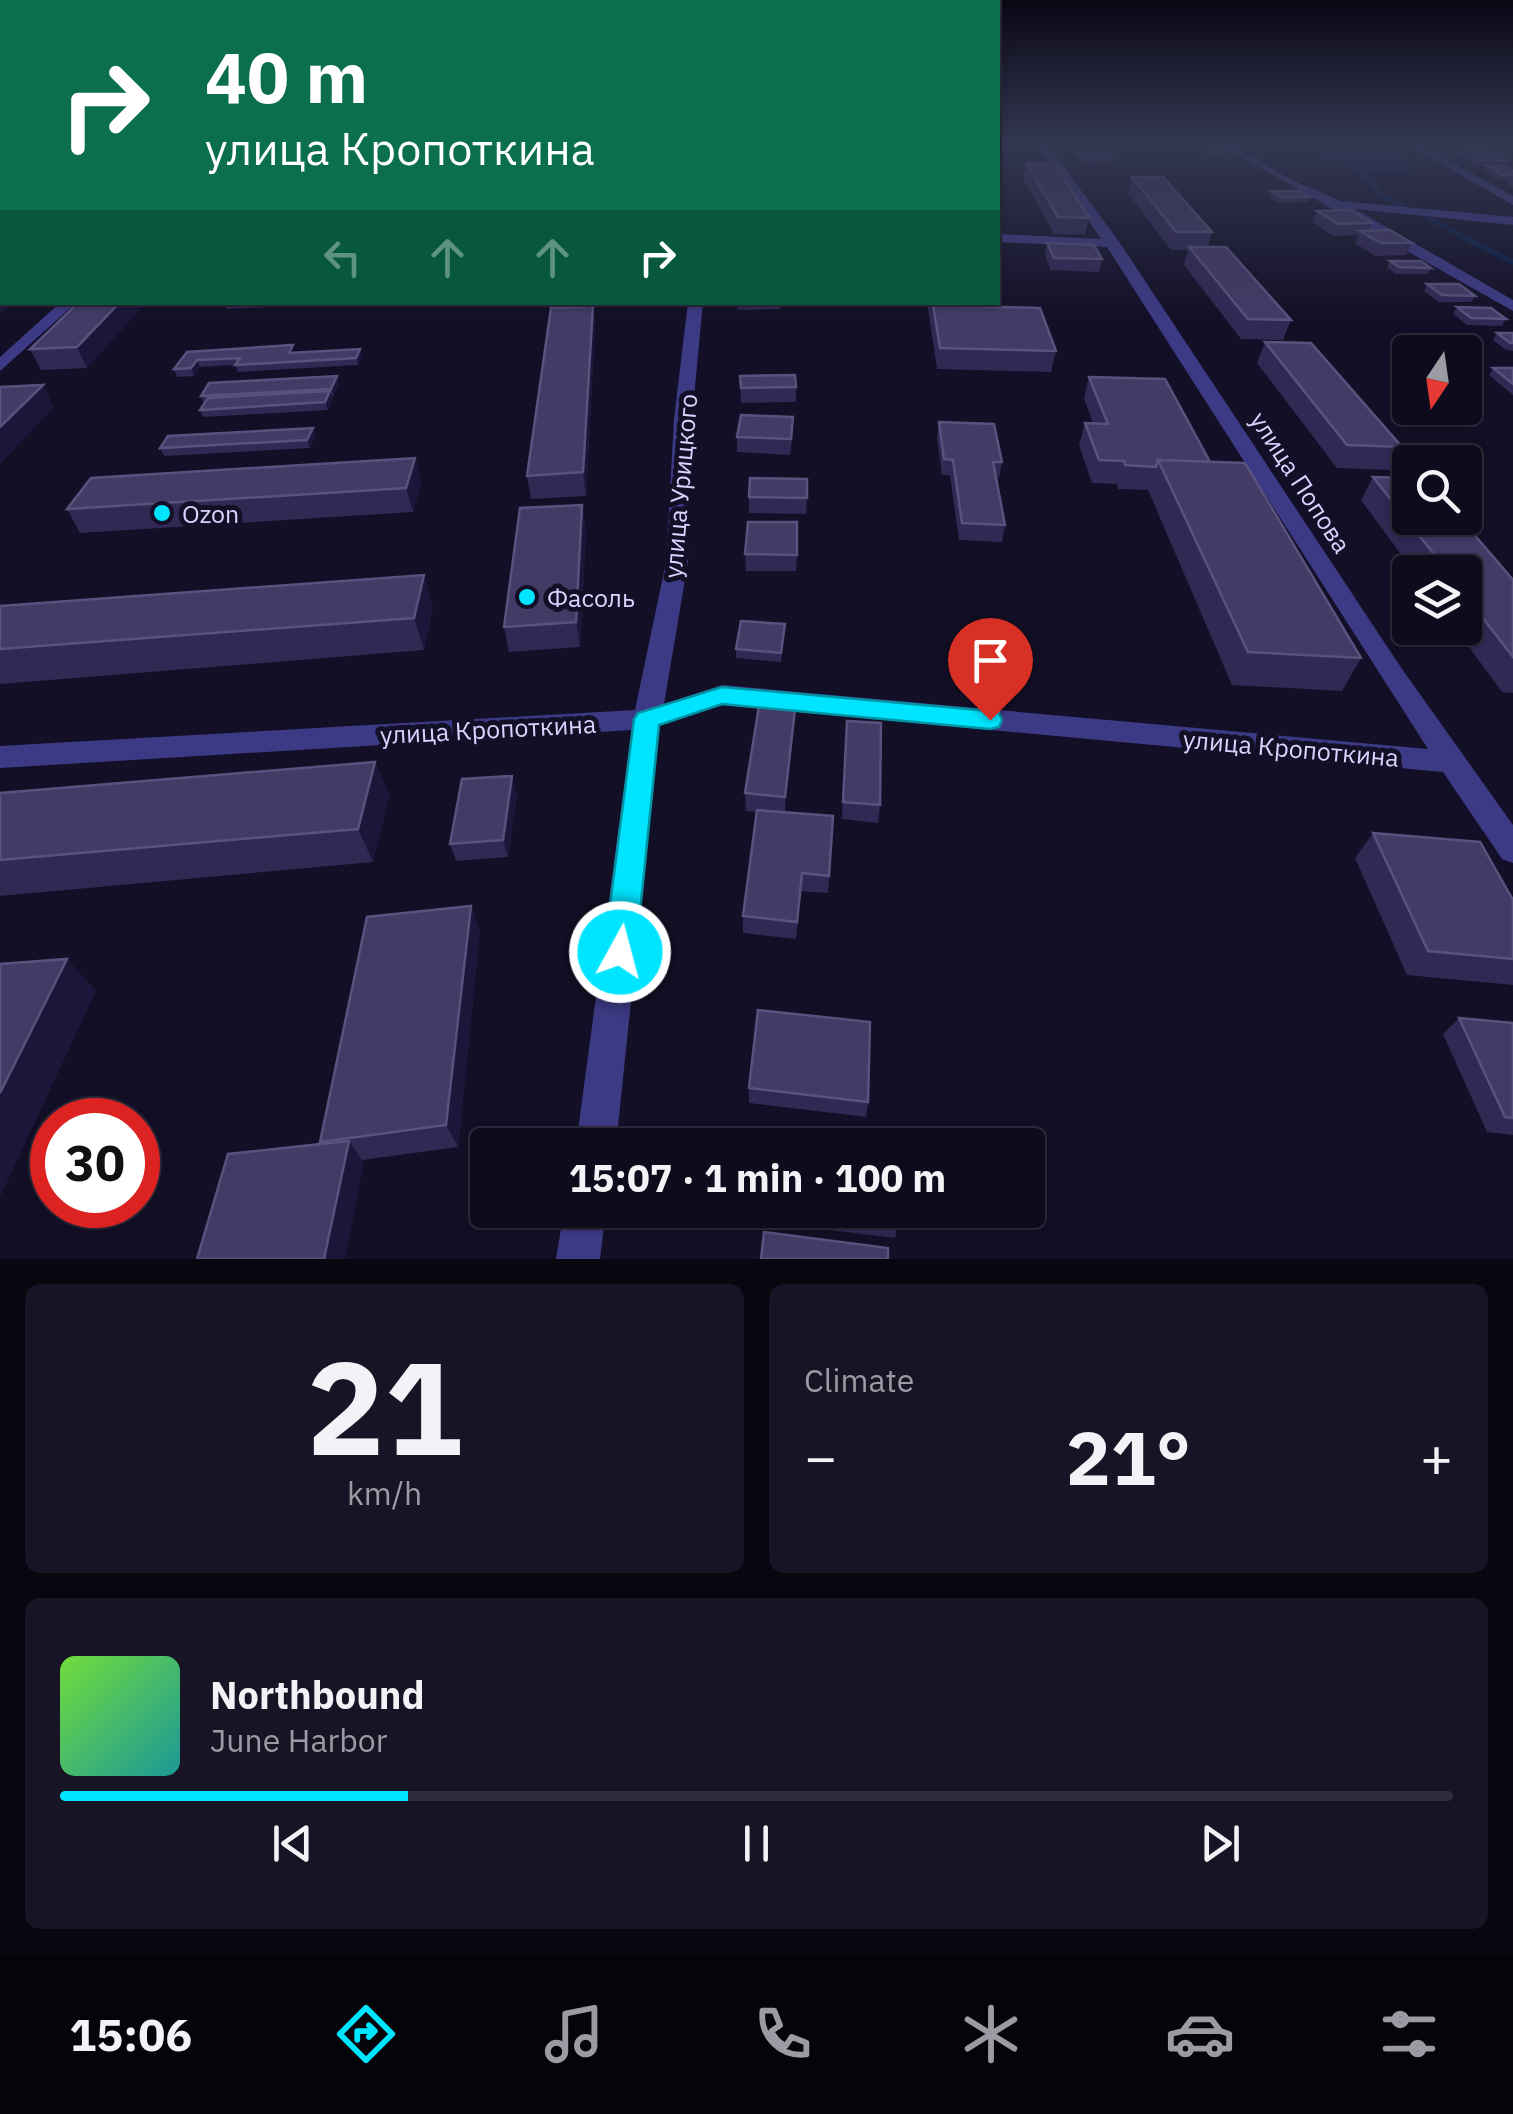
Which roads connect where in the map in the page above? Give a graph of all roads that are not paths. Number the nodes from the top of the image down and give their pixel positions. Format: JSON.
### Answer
{"nodes":[{"id":1,"x":1084,"y":203,"type":"edge"},
{"id":2,"x":1335,"y":203,"type":"edge"},
{"id":3,"x":1338,"y":204,"type":"junction"},
{"id":4,"x":1513,"y":220,"type":"edge"},
{"id":5,"x":1000,"y":238,"type":"edge"},
{"id":6,"x":1113,"y":244,"type":"junction"},
{"id":7,"x":67,"y":305,"type":"edge"},
{"id":8,"x":696,"y":305,"type":"edge"},
{"id":9,"x":1513,"y":306,"type":"edge"},
{"id":10,"x":0,"y":366,"type":"edge"},
{"id":11,"x":646,"y":719,"type":"junction"},
{"id":12,"x":0,"y":757,"type":"edge"},
{"id":13,"x":1450,"y":762,"type":"junction"},
{"id":14,"x":1513,"y":850,"type":"edge"},
{"id":15,"x":598,"y":1128,"type":"edge"},
{"id":16,"x":582,"y":1228,"type":"edge"},
{"id":17,"x":578,"y":1259,"type":"edge"}],
"edges":[{"from":1,"to":6,"type":"street","name":"улица Попова"},
{"from":2,"to":3,"type":"street"},
{"from":3,"to":4,"type":"street"},
{"from":3,"to":9,"type":"street"},
{"from":5,"to":6,"type":"street"},
{"from":6,"to":13,"type":"street","name":"улица Попова"},
{"from":7,"to":10,"type":"street"},
{"from":8,"to":11,"type":"street","name":"улица Урицкого"},
{"from":11,"to":12,"type":"street","name":"улица Кропоткина"},
{"from":11,"to":13,"type":"street","name":"улица Кропоткина"},
{"from":11,"to":15,"type":"street","name":"улица Урицкого"},
{"from":13,"to":14,"type":"street","name":"улица Попова"},
{"from":16,"to":17,"type":"street"}]}
